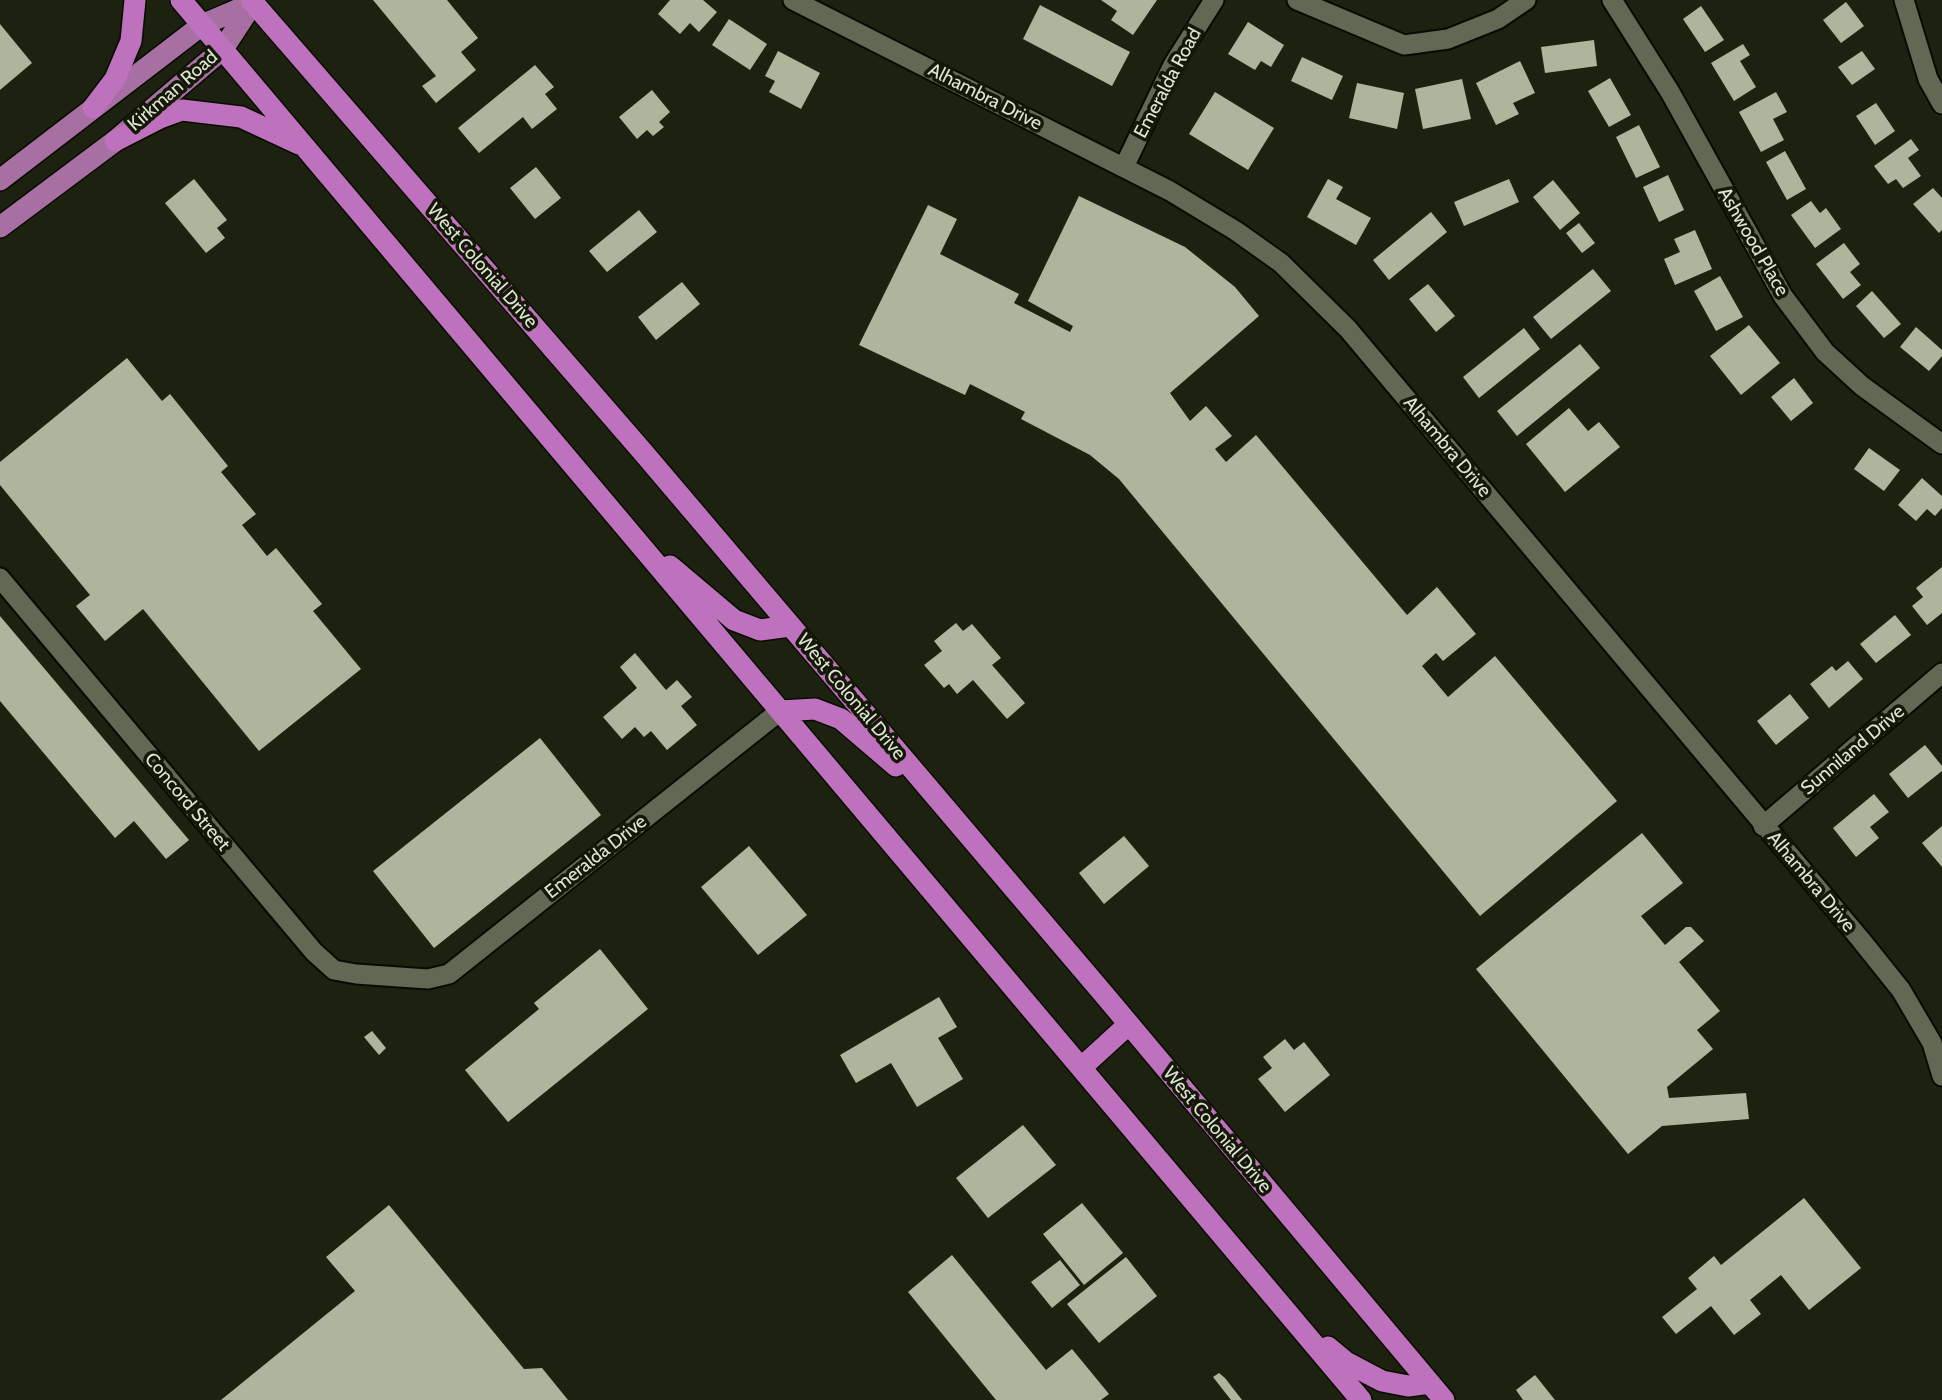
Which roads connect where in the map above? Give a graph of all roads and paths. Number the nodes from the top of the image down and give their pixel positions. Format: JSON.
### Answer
{"nodes":[{"id":1,"x":135,"y":0,"type":"edge"},
{"id":2,"x":181,"y":0,"type":"edge"},
{"id":3,"x":793,"y":0,"type":"edge"},
{"id":4,"x":1214,"y":0,"type":"edge"},
{"id":5,"x":1297,"y":0,"type":"edge"},
{"id":6,"x":1526,"y":0,"type":"edge"},
{"id":7,"x":1612,"y":0,"type":"edge"},
{"id":8,"x":1904,"y":0,"type":"edge"},
{"id":9,"x":252,"y":2,"type":"edge"},
{"id":10,"x":202,"y":25,"type":"junction"},
{"id":11,"x":223,"y":48,"type":"junction"},
{"id":12,"x":1942,"y":104,"type":"edge"},
{"id":13,"x":93,"y":108,"type":"junction"},
{"id":14,"x":116,"y":141,"type":"junction"},
{"id":15,"x":307,"y":148,"type":"junction"},
{"id":16,"x":1124,"y":167,"type":"junction"},
{"id":17,"x":0,"y":180,"type":"edge"},
{"id":18,"x":0,"y":227,"type":"edge"},
{"id":19,"x":1942,"y":443,"type":"edge"},
{"id":20,"x":623,"y":527,"type":"junction"},
{"id":21,"x":0,"y":578,"type":"edge"},
{"id":22,"x":790,"y":626,"type":"junction"},
{"id":23,"x":1942,"y":673,"type":"edge"},
{"id":24,"x":780,"y":711,"type":"junction"},
{"id":25,"x":946,"y":808,"type":"junction"},
{"id":26,"x":1763,"y":826,"type":"junction"},
{"id":27,"x":402,"y":979,"type":"joint"},
{"id":28,"x":1129,"y":1024,"type":"junction"},
{"id":29,"x":1083,"y":1066,"type":"junction"},
{"id":30,"x":1942,"y":1076,"type":"edge"},
{"id":31,"x":1289,"y":1314,"type":"junction"},
{"id":32,"x":1430,"y":1383,"type":"junction"},
{"id":33,"x":1361,"y":1400,"type":"edge"},
{"id":34,"x":1444,"y":1400,"type":"edge"}],
"edges":[{"from":1,"to":13,"type":"highway"},
{"from":2,"to":10,"type":"highway"},
{"from":3,"to":16,"type":"street","name":"Alhambra Drive"},
{"from":4,"to":16,"type":"street","name":"Emeralda Road"},
{"from":5,"to":6,"type":"street"},
{"from":7,"to":19,"type":"street","name":"Ashwood Place"},
{"from":8,"to":12,"type":"street"},
{"from":9,"to":10,"type":"main road","name":"Kirkman Road"},
{"from":9,"to":11,"type":"main road","name":"Kirkman Road"},
{"from":9,"to":22,"type":"highway","name":"West Colonial Drive"},
{"from":10,"to":11,"type":"highway"},
{"from":10,"to":13,"type":"main road","name":"Kirkman Road"},
{"from":11,"to":14,"type":"main road","name":"Kirkman Road"},
{"from":11,"to":15,"type":"highway"},
{"from":13,"to":17,"type":"main road","name":"Kirkman Road"},
{"from":14,"to":15,"type":"highway"},
{"from":14,"to":18,"type":"main road","name":"Kirkman Road"},
{"from":15,"to":20,"type":"highway"},
{"from":16,"to":26,"type":"street","name":"Alhambra Drive"},
{"from":20,"to":22,"type":"highway"},
{"from":20,"to":24,"type":"highway"},
{"from":21,"to":27,"type":"street","name":"Concord Street"},
{"from":22,"to":25,"type":"highway","name":"West Colonial Drive"},
{"from":23,"to":26,"type":"street","name":"Sunniland Drive"},
{"from":24,"to":25,"type":"highway"},
{"from":24,"to":27,"type":"street","name":"Emeralda Drive"},
{"from":24,"to":29,"type":"highway"},
{"from":25,"to":28,"type":"highway","name":"West Colonial Drive"},
{"from":26,"to":30,"type":"street","name":"Alhambra Drive"},
{"from":28,"to":29,"type":"highway"},
{"from":28,"to":32,"type":"highway","name":"West Colonial Drive"},
{"from":29,"to":31,"type":"highway"},
{"from":31,"to":32,"type":"highway"},
{"from":31,"to":33,"type":"highway"},
{"from":32,"to":34,"type":"highway","name":"West Colonial Drive"}]}
